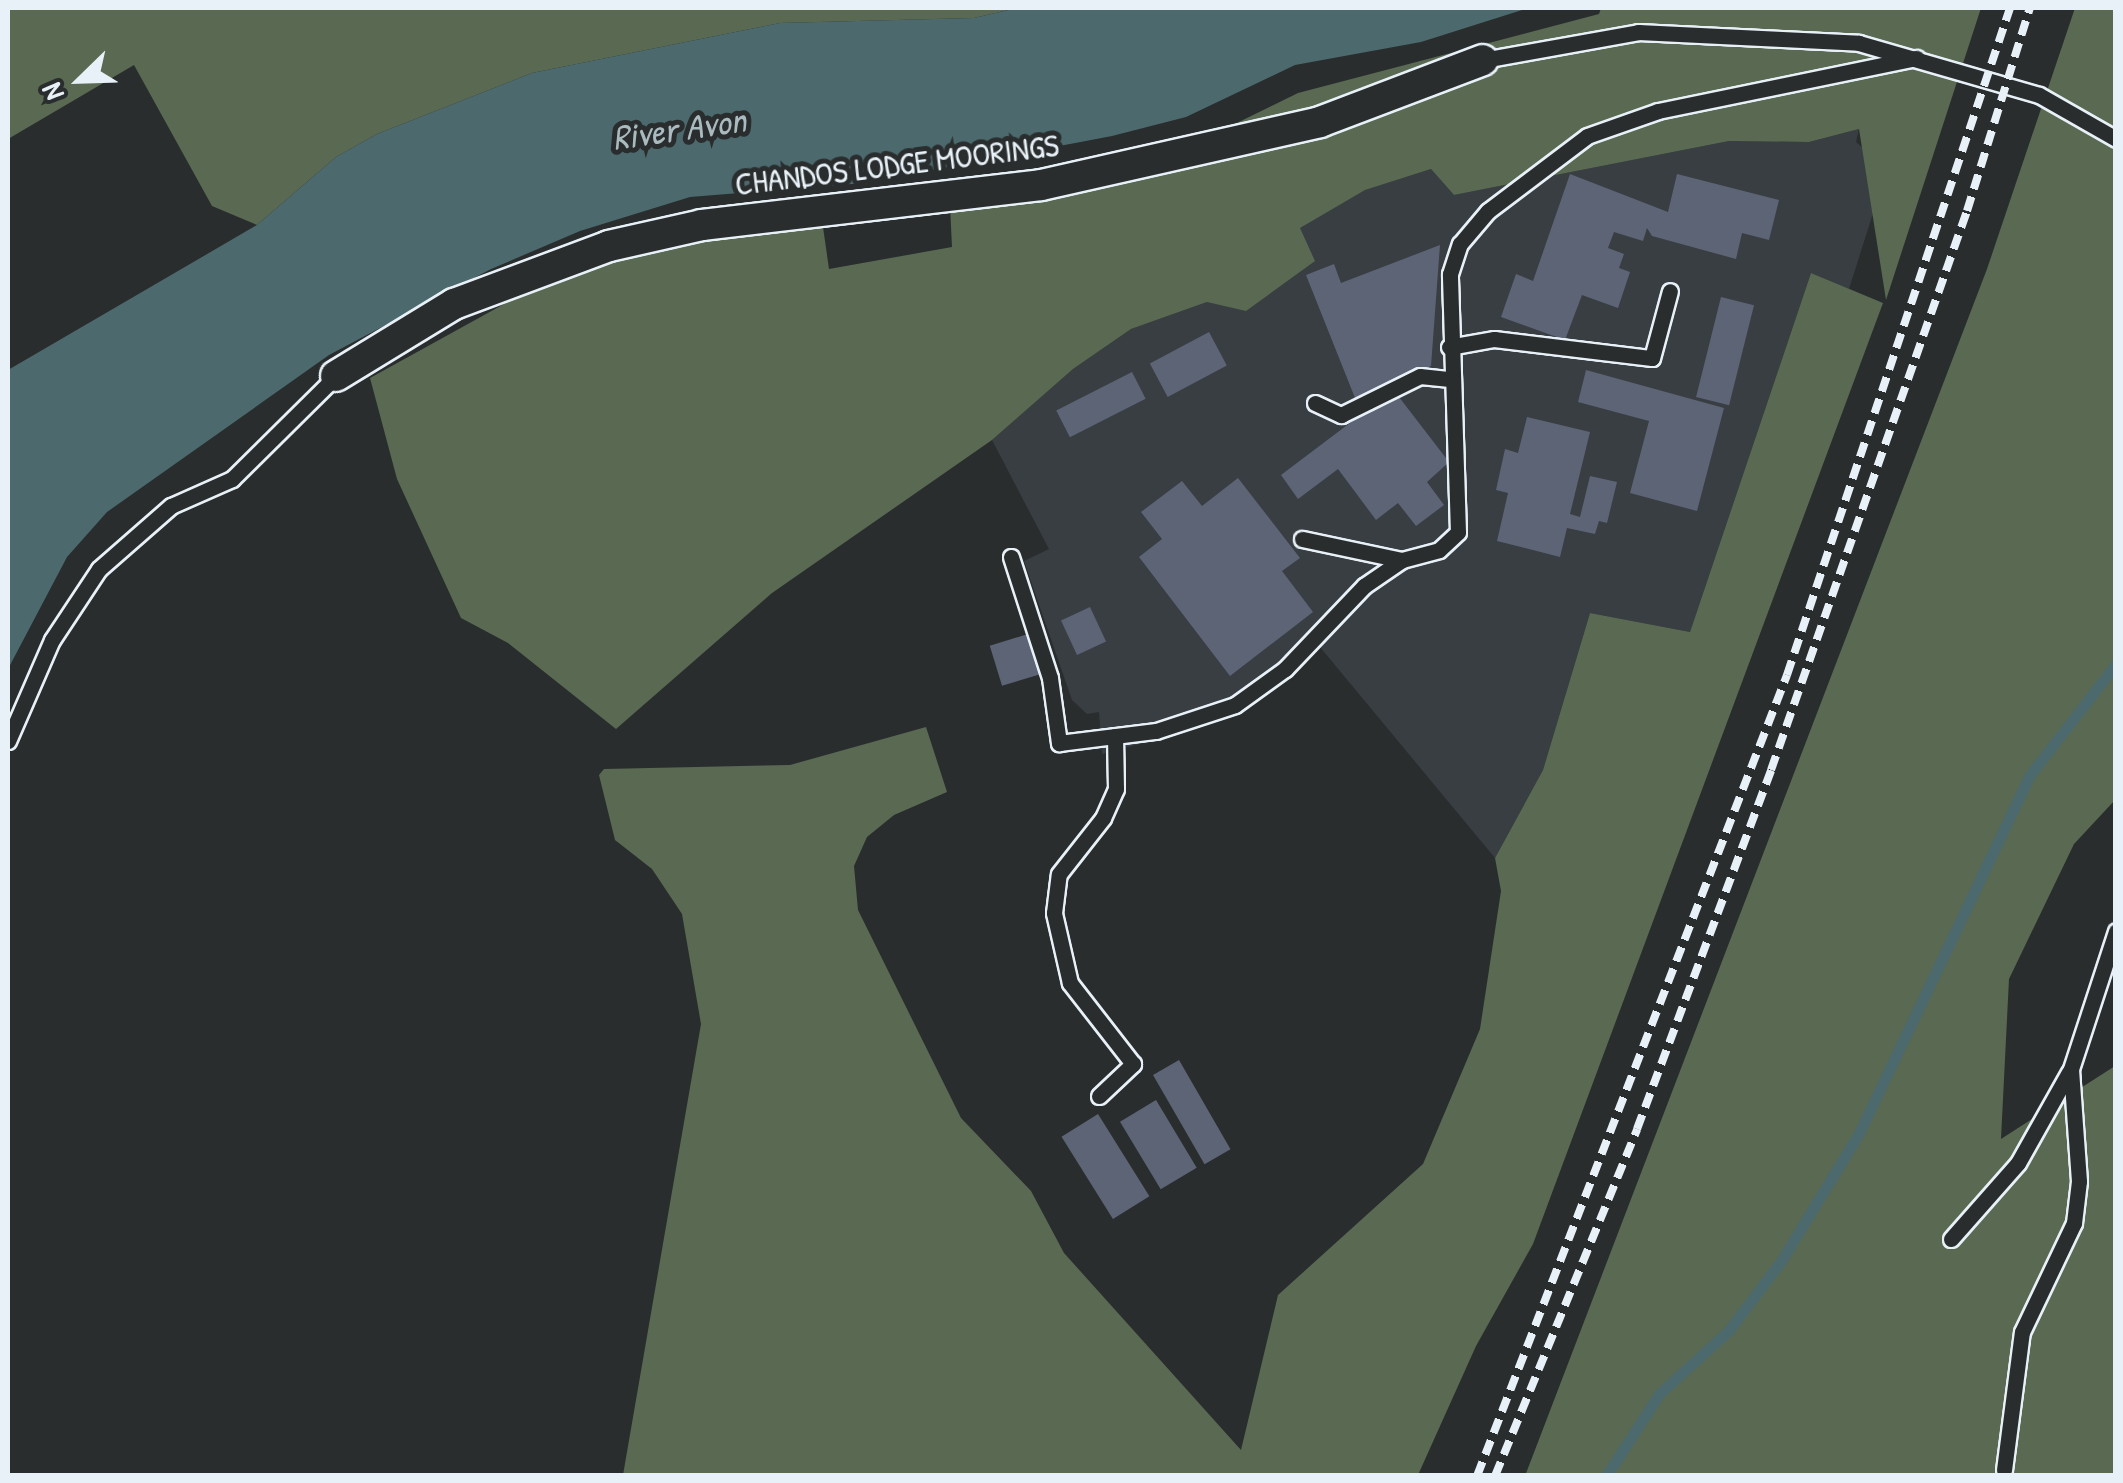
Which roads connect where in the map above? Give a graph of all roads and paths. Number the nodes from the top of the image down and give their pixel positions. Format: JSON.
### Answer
{"nodes":[{"id":1,"x":1917,"y":58,"type":"junction"},
{"id":2,"x":1484,"y":60,"type":"joint"},
{"id":3,"x":2116,"y":140,"type":"edge"},
{"id":4,"x":1670,"y":291,"type":"dead end"},
{"id":5,"x":1449,"y":348,"type":"junction"},
{"id":6,"x":336,"y":376,"type":"joint"},
{"id":7,"x":1450,"y":380,"type":"junction"},
{"id":8,"x":1315,"y":403,"type":"dead end"},
{"id":9,"x":1302,"y":539,"type":"dead end"},
{"id":10,"x":1012,"y":557,"type":"dead end"},
{"id":11,"x":1402,"y":560,"type":"junction"},
{"id":12,"x":1115,"y":736,"type":"junction"},
{"id":13,"x":8,"y":741,"type":"edge"},
{"id":14,"x":2116,"y":931,"type":"edge"},
{"id":15,"x":2071,"y":1068,"type":"junction"},
{"id":16,"x":1100,"y":1096,"type":"dead end"},
{"id":17,"x":1951,"y":1239,"type":"dead end"},
{"id":18,"x":2004,"y":1470,"type":"dead end"}],
"edges":[{"from":1,"to":2,"type":"lane"},
{"from":1,"to":3,"type":"lane"},
{"from":1,"to":5,"type":"lane"},
{"from":2,"to":6,"type":"street","name":"CHANDOS LODGE MOORINGS"},
{"from":4,"to":5,"type":"lane"},
{"from":5,"to":7,"type":"lane"},
{"from":6,"to":13,"type":"lane"},
{"from":7,"to":8,"type":"lane"},
{"from":7,"to":11,"type":"lane"},
{"from":9,"to":11,"type":"lane"},
{"from":10,"to":12,"type":"lane"},
{"from":11,"to":12,"type":"lane"},
{"from":12,"to":16,"type":"lane"},
{"from":14,"to":15,"type":"lane"},
{"from":15,"to":17,"type":"lane"},
{"from":15,"to":18,"type":"lane"}]}
